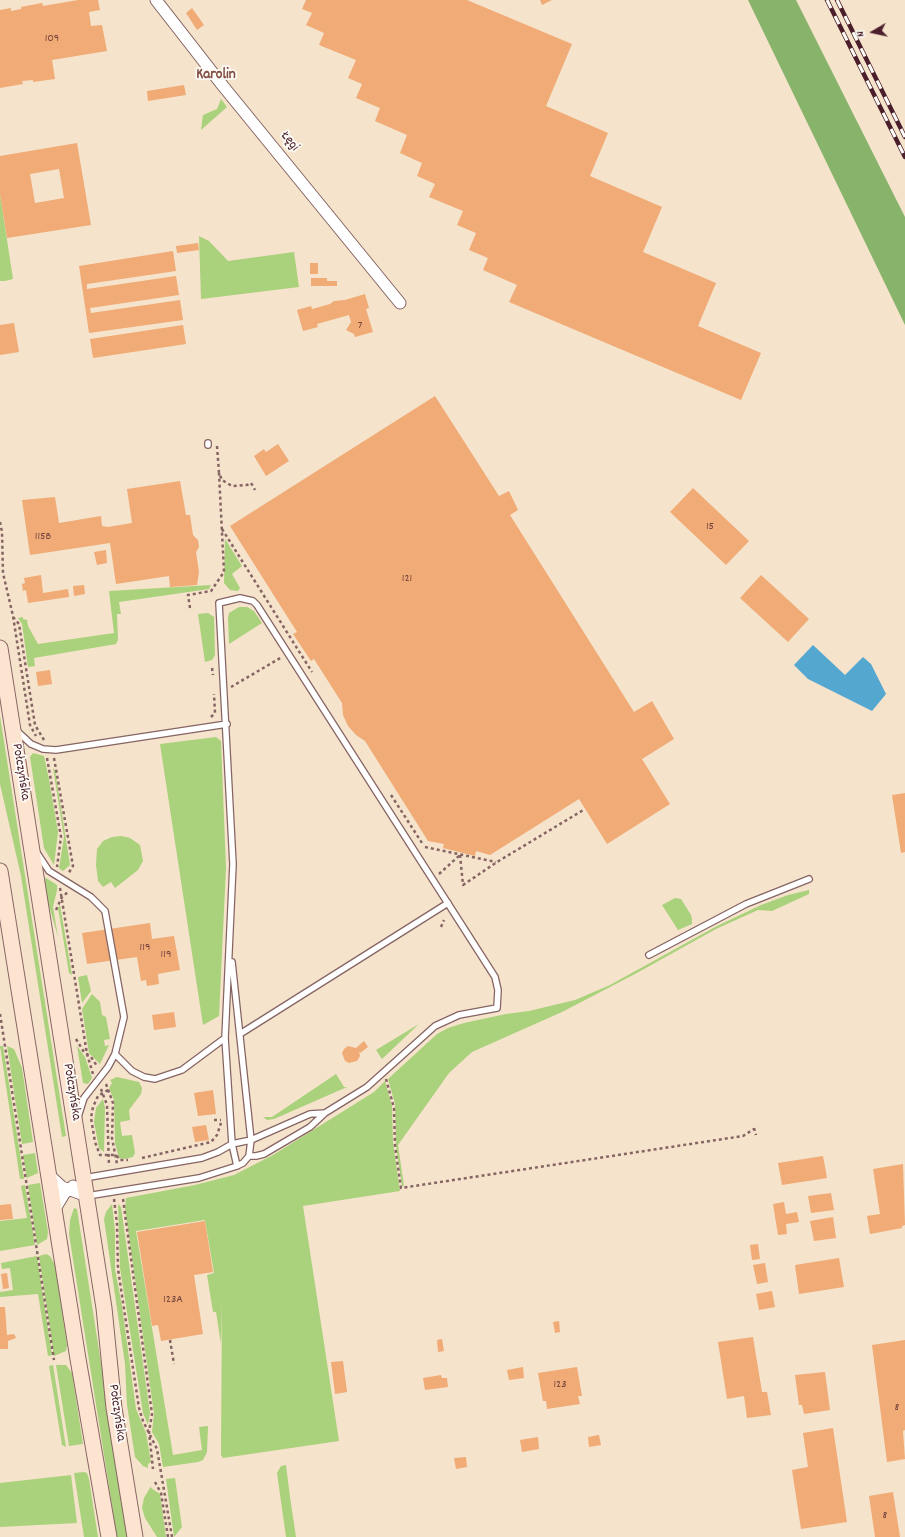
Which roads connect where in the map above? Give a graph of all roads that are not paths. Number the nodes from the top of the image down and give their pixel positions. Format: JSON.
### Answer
{"nodes":[{"id":1,"x":156,"y":0,"type":"edge"},
{"id":2,"x":400,"y":303,"type":"dead end"},
{"id":3,"x":0,"y":648,"type":"edge"},
{"id":4,"x":227,"y":724,"type":"junction"},
{"id":5,"x":12,"y":726,"type":"junction"},
{"id":6,"x":32,"y":844,"type":"junction"},
{"id":7,"x":0,"y":871,"type":"edge"},
{"id":8,"x":809,"y":879,"type":"dead end"},
{"id":9,"x":448,"y":903,"type":"junction"},
{"id":10,"x":230,"y":946,"type":"junction"},
{"id":11,"x":649,"y":955,"type":"dead end"},
{"id":12,"x":240,"y":1034,"type":"junction"},
{"id":13,"x":225,"y":1038,"type":"junction"},
{"id":14,"x":115,"y":1054,"type":"junction"},
{"id":15,"x":325,"y":1113,"type":"junction"},
{"id":16,"x":76,"y":1124,"type":"junction"},
{"id":17,"x":252,"y":1140,"type":"junction"},
{"id":18,"x":232,"y":1144,"type":"junction"},
{"id":19,"x":249,"y":1156,"type":"junction"},
{"id":20,"x":237,"y":1166,"type":"junction"},
{"id":21,"x":49,"y":1175,"type":"junction"},
{"id":22,"x":84,"y":1178,"type":"junction"},
{"id":23,"x":68,"y":1189,"type":"junction"},
{"id":24,"x":87,"y":1196,"type":"junction"},
{"id":25,"x":55,"y":1209,"type":"junction"},
{"id":26,"x":109,"y":1537,"type":"edge"},
{"id":27,"x":135,"y":1537,"type":"edge"}],
"edges":[{"from":1,"to":2,"type":"street","name":"Łęgi"},
{"from":3,"to":5,"type":"main road","name":"Połczyńska"},
{"from":4,"to":5,"type":"lane"},
{"from":4,"to":9,"type":"lane"},
{"from":4,"to":10,"type":"lane"},
{"from":5,"to":6,"type":"main road","name":"Połczyńska"},
{"from":6,"to":14,"type":"lane"},
{"from":6,"to":16,"type":"main road","name":"Połczyńska"},
{"from":7,"to":21,"type":"main road","name":"Połczyńska"},
{"from":8,"to":11,"type":"lane"},
{"from":9,"to":12,"type":"lane"},
{"from":9,"to":15,"type":"lane"},
{"from":10,"to":12,"type":"lane"},
{"from":10,"to":13,"type":"lane"},
{"from":12,"to":17,"type":"lane"},
{"from":13,"to":14,"type":"lane"},
{"from":13,"to":18,"type":"lane"},
{"from":14,"to":16,"type":"lane"},
{"from":15,"to":17,"type":"lane"},
{"from":15,"to":19,"type":"lane"},
{"from":16,"to":22,"type":"main road","name":"Połczyńska"},
{"from":17,"to":18,"type":"lane"},
{"from":17,"to":19,"type":"lane"},
{"from":18,"to":20,"type":"lane"},
{"from":18,"to":22,"type":"lane"},
{"from":19,"to":20,"type":"lane"},
{"from":20,"to":24,"type":"lane"},
{"from":21,"to":23,"type":"street"},
{"from":21,"to":25,"type":"main road","name":"Połczyńska"},
{"from":22,"to":23,"type":"street"},
{"from":22,"to":24,"type":"main road","name":"Połczyńska"},
{"from":23,"to":24,"type":"street"},
{"from":23,"to":25,"type":"street"},
{"from":24,"to":27,"type":"main road","name":"Połczyńska"},
{"from":25,"to":26,"type":"main road","name":"Połczyńska"}]}
